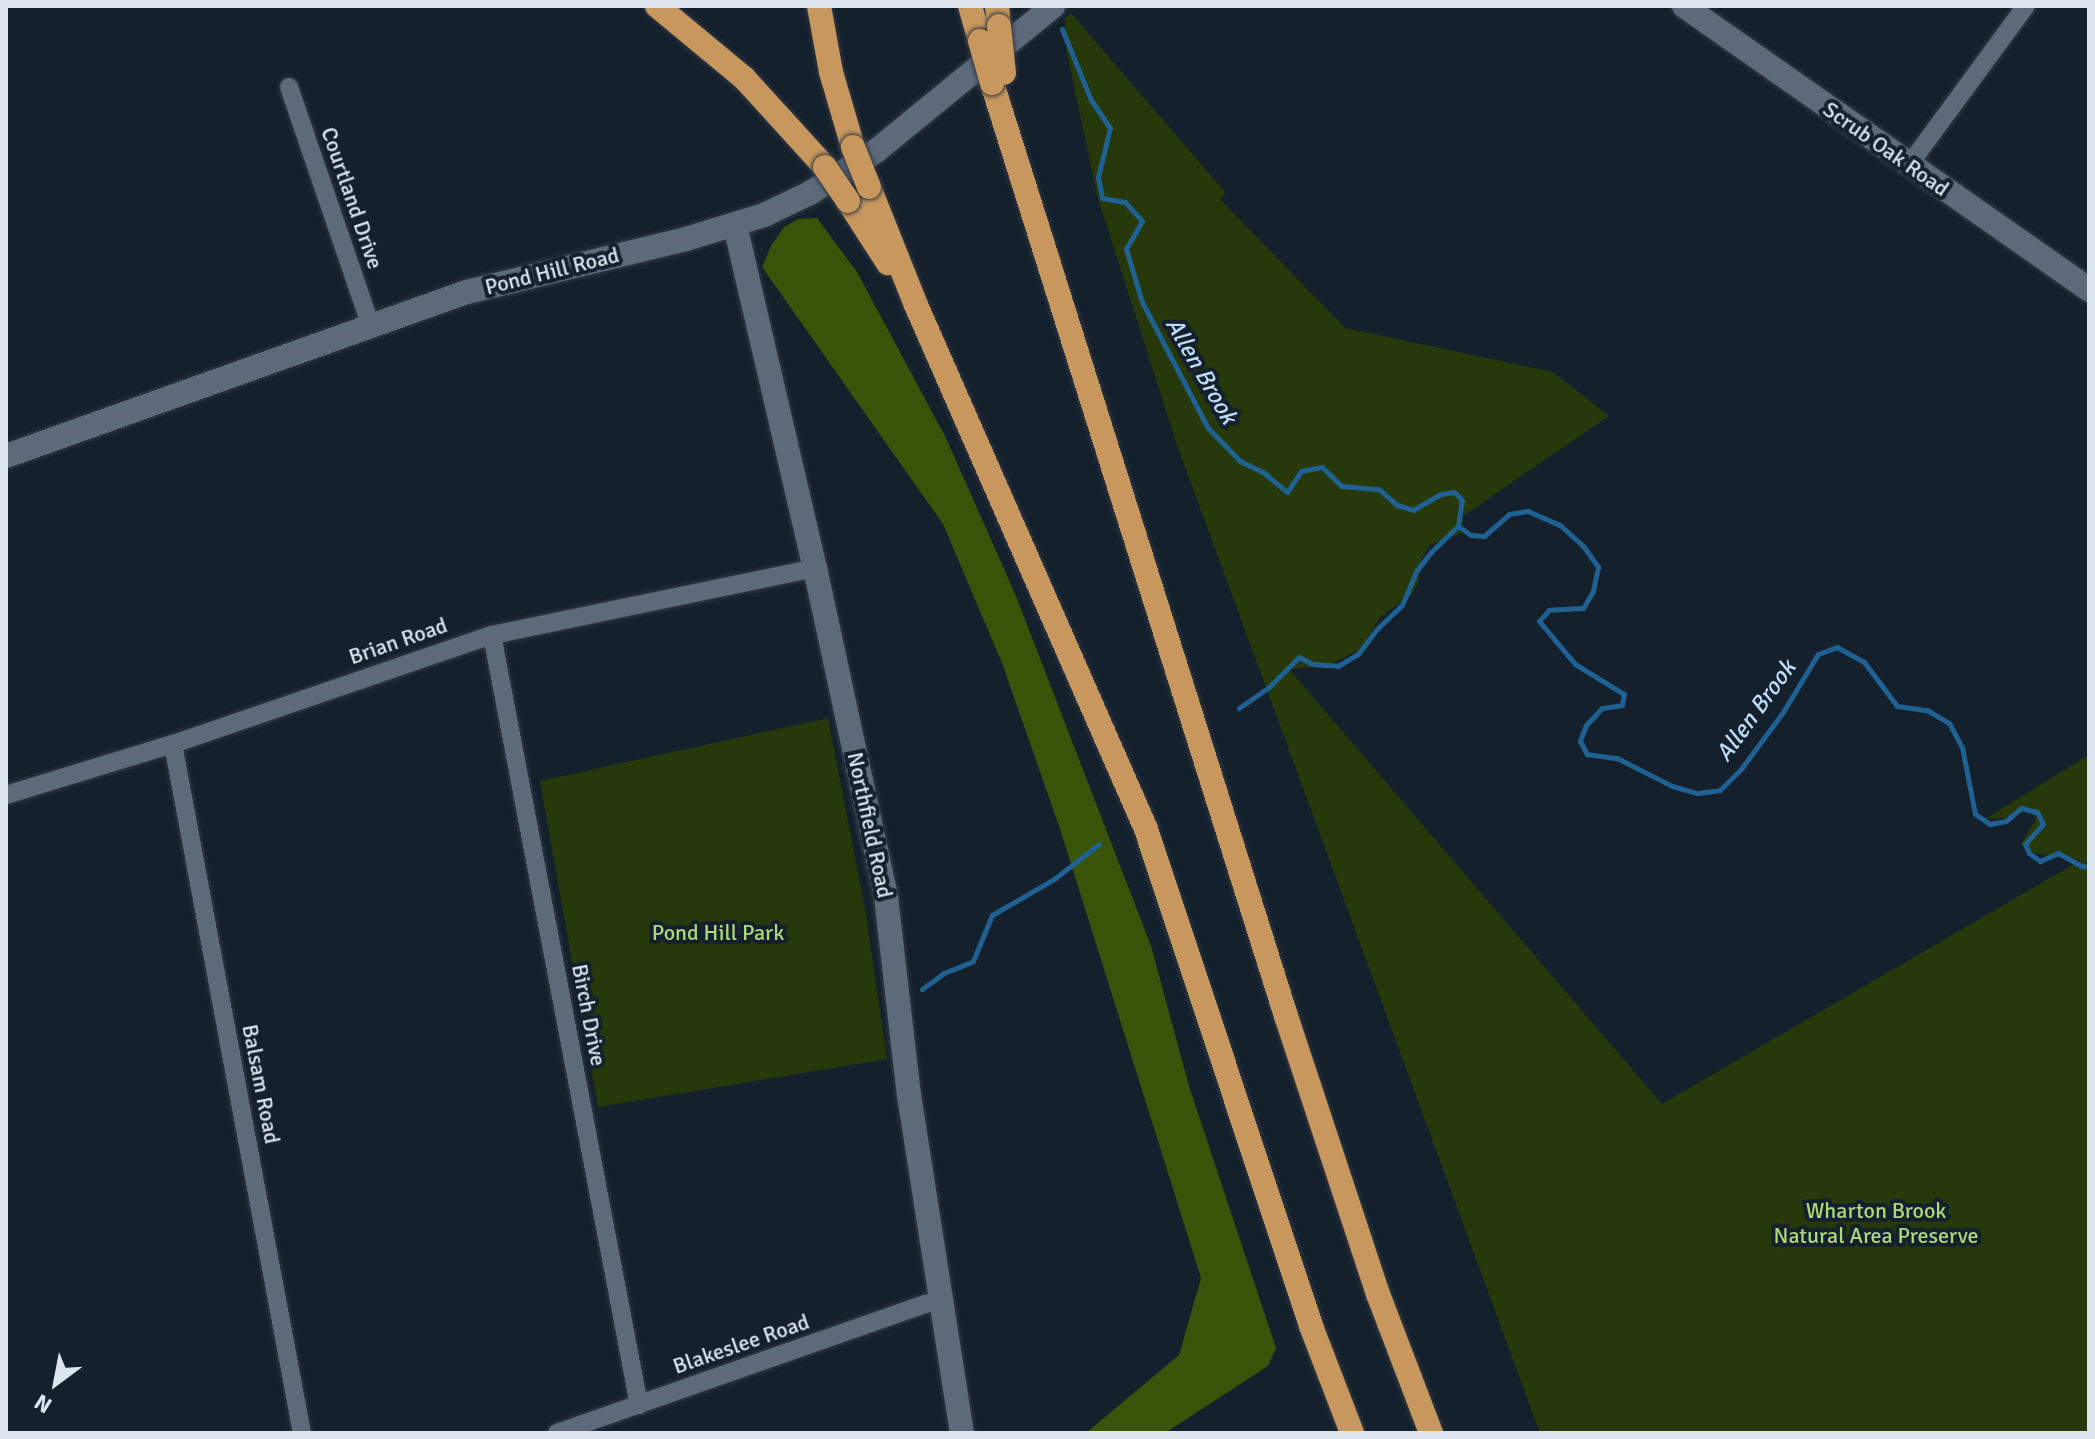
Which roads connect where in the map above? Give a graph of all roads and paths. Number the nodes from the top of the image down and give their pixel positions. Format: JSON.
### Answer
{"nodes":[{"id":1,"x":657,"y":6,"type":"edge"},
{"id":2,"x":819,"y":6,"type":"edge"},
{"id":3,"x":970,"y":6,"type":"edge"},
{"id":4,"x":1053,"y":6,"type":"edge"},
{"id":5,"x":1684,"y":6,"type":"edge"},
{"id":6,"x":2026,"y":6,"type":"edge"},
{"id":7,"x":992,"y":24,"type":"edge"},
{"id":8,"x":289,"y":87,"type":"dead end"},
{"id":9,"x":1909,"y":165,"type":"junction"},
{"id":10,"x":735,"y":225,"type":"junction"},
{"id":11,"x":2089,"y":290,"type":"edge"},
{"id":12,"x":916,"y":305,"type":"junction"},
{"id":13,"x":370,"y":324,"type":"junction"},
{"id":14,"x":6,"y":456,"type":"edge"},
{"id":15,"x":815,"y":568,"type":"junction"},
{"id":16,"x":492,"y":635,"type":"junction"},
{"id":17,"x":173,"y":744,"type":"junction"},
{"id":18,"x":6,"y":795,"type":"edge"},
{"id":19,"x":942,"y":1301,"type":"junction"},
{"id":20,"x":639,"y":1405,"type":"junction"},
{"id":21,"x":302,"y":1433,"type":"edge"},
{"id":22,"x":557,"y":1433,"type":"edge"},
{"id":23,"x":962,"y":1433,"type":"edge"},
{"id":24,"x":1352,"y":1433,"type":"edge"},
{"id":25,"x":1431,"y":1433,"type":"edge"}],
"edges":[{"from":1,"to":12,"type":"highway","bridge":true},
{"from":2,"to":12,"type":"highway","bridge":true},
{"from":3,"to":7,"type":"highway"},
{"from":4,"to":10,"type":"main road","name":"Pond Hill Road"},
{"from":5,"to":9,"type":"main road","name":"Scrub Oak Road"},
{"from":6,"to":9,"type":"street"},
{"from":7,"to":25,"type":"highway","bridge":true},
{"from":8,"to":13,"type":"street","name":"Courtland Drive"},
{"from":9,"to":11,"type":"main road","name":"Scrub Oak Road"},
{"from":10,"to":13,"type":"main road","name":"Pond Hill Road"},
{"from":10,"to":15,"type":"main road","name":"Northfield Road"},
{"from":12,"to":24,"type":"highway"},
{"from":13,"to":14,"type":"main road","name":"Pond Hill Road"},
{"from":15,"to":16,"type":"street","name":"Brian Road"},
{"from":15,"to":19,"type":"main road","name":"Northfield Road"},
{"from":16,"to":17,"type":"street","name":"Brian Road"},
{"from":16,"to":20,"type":"street","name":"Birch Drive"},
{"from":17,"to":18,"type":"street","name":"Brian Road"},
{"from":17,"to":21,"type":"street","name":"Balsam Road"},
{"from":19,"to":20,"type":"street","name":"Blakeslee Road"},
{"from":19,"to":23,"type":"main road","name":"Northfield Road"},
{"from":20,"to":22,"type":"street","name":"Blakeslee Road"}]}
